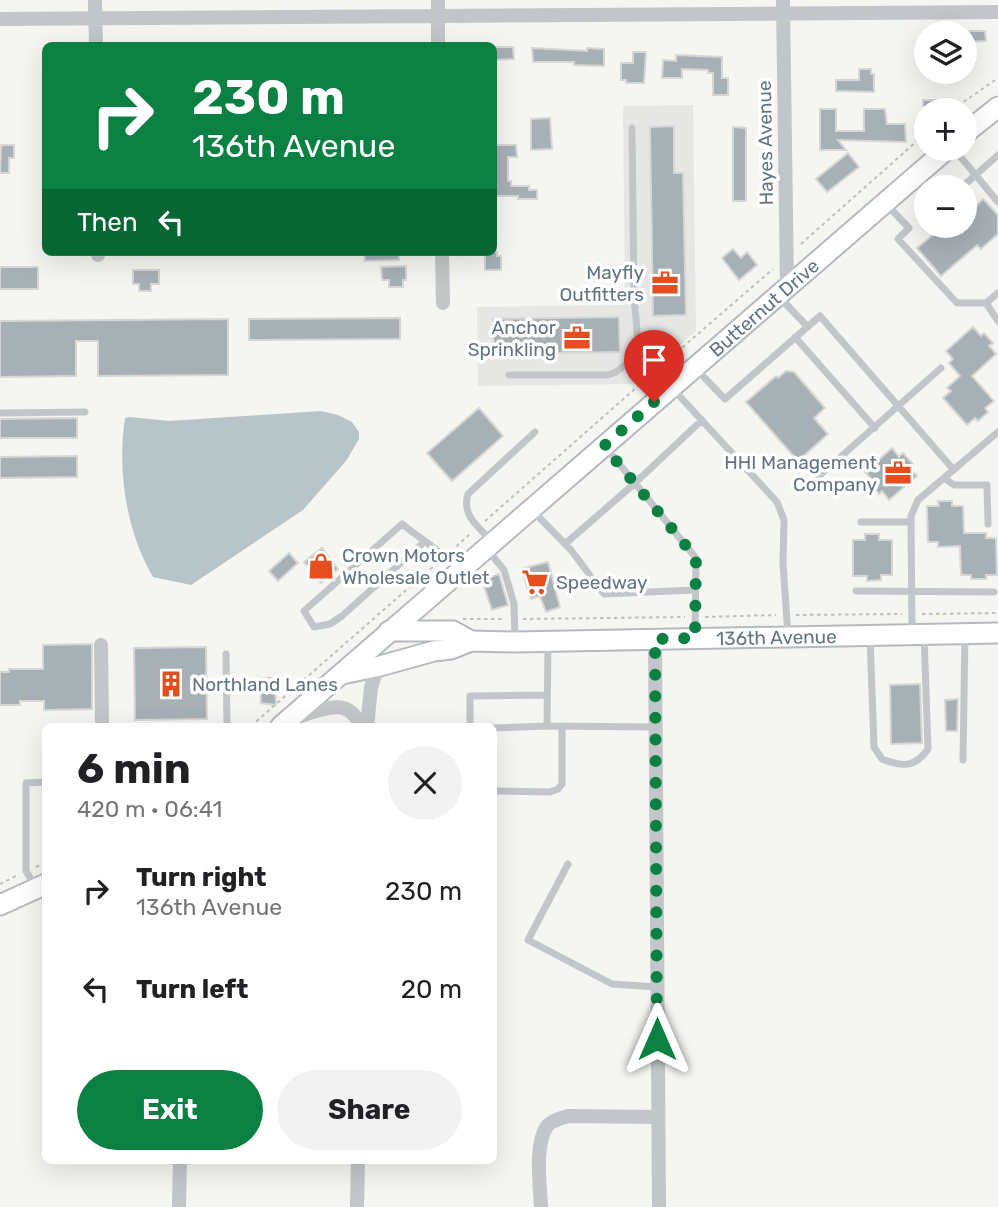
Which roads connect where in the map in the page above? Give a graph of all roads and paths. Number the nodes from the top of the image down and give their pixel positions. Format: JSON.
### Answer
{"nodes":[{"id":1,"x":95,"y":0,"type":"edge"},
{"id":2,"x":438,"y":0,"type":"edge"},
{"id":3,"x":783,"y":7,"type":"edge"},
{"id":4,"x":895,"y":7,"type":"edge"},
{"id":5,"x":998,"y":12,"type":"edge"},
{"id":6,"x":438,"y":17,"type":"junction"},
{"id":7,"x":95,"y":18,"type":"junction"},
{"id":8,"x":0,"y":19,"type":"edge"},
{"id":9,"x":96,"y":42,"type":"edge"},
{"id":10,"x":439,"y":42,"type":"edge"},
{"id":11,"x":998,"y":78,"type":"edge"},
{"id":12,"x":969,"y":98,"type":"edge"},
{"id":13,"x":998,"y":107,"type":"edge"},
{"id":14,"x":977,"y":124,"type":"edge"},
{"id":15,"x":632,"y":128,"type":"dead end"},
{"id":16,"x":914,"y":144,"type":"edge"},
{"id":17,"x":998,"y":155,"type":"edge"},
{"id":18,"x":933,"y":161,"type":"edge"},
{"id":19,"x":964,"y":161,"type":"edge"},
{"id":20,"x":976,"y":175,"type":"joint"},
{"id":21,"x":977,"y":176,"type":"edge"},
{"id":22,"x":884,"y":202,"type":"junction"},
{"id":23,"x":998,"y":202,"type":"edge"},
{"id":24,"x":442,"y":256,"type":"edge"},
{"id":25,"x":788,"y":256,"type":"junction"},
{"id":26,"x":782,"y":290,"type":"junction"},
{"id":27,"x":998,"y":293,"type":"edge"},
{"id":28,"x":443,"y":303,"type":"dead end"},
{"id":29,"x":986,"y":303,"type":"junction"},
{"id":30,"x":998,"y":321,"type":"edge"},
{"id":31,"x":808,"y":327,"type":"junction"},
{"id":32,"x":795,"y":337,"type":"junction"},
{"id":33,"x":639,"y":352,"type":"junction"},
{"id":34,"x":669,"y":359,"type":"junction"},
{"id":35,"x":941,"y":368,"type":"dead end"},
{"id":36,"x":690,"y":370,"type":"junction"},
{"id":37,"x":509,"y":375,"type":"dead end"},
{"id":38,"x":671,"y":387,"type":"junction"},
{"id":39,"x":898,"y":407,"type":"junction"},
{"id":40,"x":86,"y":412,"type":"dead end"},
{"id":41,"x":0,"y":413,"type":"edge"},
{"id":42,"x":702,"y":420,"type":"junction"},
{"id":43,"x":874,"y":428,"type":"junction"},
{"id":44,"x":535,"y":432,"type":"dead end"},
{"id":45,"x":998,"y":432,"type":"edge"},
{"id":46,"x":604,"y":446,"type":"junction"},
{"id":47,"x":953,"y":469,"type":"junction"},
{"id":48,"x":819,"y":476,"type":"dead end"},
{"id":49,"x":944,"y":478,"type":"junction"},
{"id":50,"x":635,"y":483,"type":"junction"},
{"id":51,"x":531,"y":509,"type":"junction"},
{"id":52,"x":861,"y":522,"type":"dead end"},
{"id":53,"x":911,"y":522,"type":"junction"},
{"id":54,"x":988,"y":524,"type":"dead end"},
{"id":55,"x":478,"y":527,"type":"junction"},
{"id":56,"x":424,"y":542,"type":"junction"},
{"id":57,"x":565,"y":544,"type":"junction"},
{"id":58,"x":490,"y":545,"type":"junction"},
{"id":59,"x":446,"y":555,"type":"junction"},
{"id":60,"x":460,"y":571,"type":"junction"},
{"id":61,"x":695,"y":590,"type":"junction"},
{"id":62,"x":856,"y":591,"type":"dead end"},
{"id":63,"x":912,"y":591,"type":"junction"},
{"id":64,"x":994,"y":592,"type":"dead end"},
{"id":65,"x":390,"y":631,"type":"junction"},
{"id":66,"x":998,"y":633,"type":"edge"},
{"id":67,"x":965,"y":634,"type":"junction"},
{"id":68,"x":918,"y":635,"type":"junction"},
{"id":69,"x":870,"y":636,"type":"junction"},
{"id":70,"x":788,"y":637,"type":"junction"},
{"id":71,"x":695,"y":638,"type":"junction"},
{"id":72,"x":655,"y":639,"type":"junction"},
{"id":73,"x":471,"y":641,"type":"junction"},
{"id":74,"x":548,"y":641,"type":"junction"},
{"id":75,"x":515,"y":642,"type":"junction"},
{"id":76,"x":100,"y":645,"type":"dead end"},
{"id":77,"x":226,"y":654,"type":"dead end"},
{"id":78,"x":377,"y":667,"type":"junction"},
{"id":79,"x":341,"y":674,"type":"junction"},
{"id":80,"x":548,"y":695,"type":"junction"},
{"id":81,"x":102,"y":723,"type":"edge"},
{"id":82,"x":227,"y":723,"type":"edge"},
{"id":83,"x":254,"y":723,"type":"edge"},
{"id":84,"x":285,"y":723,"type":"edge"},
{"id":85,"x":359,"y":723,"type":"edge"},
{"id":86,"x":366,"y":723,"type":"edge"},
{"id":87,"x":470,"y":723,"type":"edge"},
{"id":88,"x":548,"y":726,"type":"junction"},
{"id":89,"x":562,"y":726,"type":"junction"},
{"id":90,"x":655,"y":727,"type":"junction"},
{"id":91,"x":497,"y":728,"type":"edge"},
{"id":92,"x":963,"y":760,"type":"dead end"},
{"id":93,"x":42,"y":782,"type":"edge"},
{"id":94,"x":497,"y":792,"type":"edge"},
{"id":95,"x":568,"y":864,"type":"dead end"},
{"id":96,"x":41,"y":886,"type":"edge"},
{"id":97,"x":0,"y":905,"type":"edge"},
{"id":98,"x":657,"y":987,"type":"junction"},
{"id":99,"x":658,"y":1117,"type":"junction"},
{"id":100,"x":180,"y":1164,"type":"edge"},
{"id":101,"x":358,"y":1164,"type":"edge"},
{"id":102,"x":179,"y":1207,"type":"edge"},
{"id":103,"x":357,"y":1207,"type":"edge"},
{"id":104,"x":541,"y":1207,"type":"edge"},
{"id":105,"x":659,"y":1207,"type":"edge"}],
"edges":[{"from":1,"to":7,"type":"street"},
{"from":2,"to":6,"type":"street"},
{"from":3,"to":4,"type":"street"},
{"from":3,"to":6,"type":"street"},
{"from":3,"to":25,"type":"street","name":"Hayes Avenue"},
{"from":4,"to":5,"type":"street"},
{"from":6,"to":7,"type":"street"},
{"from":6,"to":10,"type":"street"},
{"from":7,"to":8,"type":"street"},
{"from":7,"to":9,"type":"street"},
{"from":11,"to":12,"type":"path"},
{"from":13,"to":14,"type":"main road"},
{"from":15,"to":33,"type":"lane"},
{"from":16,"to":25,"type":"path"},
{"from":17,"to":20,"type":"lane"},
{"from":18,"to":22,"type":"main road","name":"Butternut Drive"},
{"from":19,"to":20,"type":"lane"},
{"from":21,"to":23,"type":"lane"},
{"from":22,"to":26,"type":"main road","name":"Butternut Drive"},
{"from":22,"to":29,"type":"lane"},
{"from":24,"to":28,"type":"street"},
{"from":25,"to":26,"type":"street","name":"Hayes Avenue"},
{"from":25,"to":34,"type":"path"},
{"from":26,"to":31,"type":"lane"},
{"from":26,"to":36,"type":"main road","name":"Butternut Drive"},
{"from":27,"to":29,"type":"lane"},
{"from":29,"to":30,"type":"lane"},
{"from":31,"to":32,"type":"lane"},
{"from":31,"to":39,"type":"lane"},
{"from":32,"to":36,"type":"lane"},
{"from":32,"to":43,"type":"lane"},
{"from":33,"to":34,"type":"lane"},
{"from":33,"to":37,"type":"lane"},
{"from":34,"to":36,"type":"lane"},
{"from":34,"to":55,"type":"path"},
{"from":35,"to":39,"type":"lane"},
{"from":36,"to":38,"type":"main road","name":"Butternut Drive"},
{"from":38,"to":42,"type":"lane"},
{"from":38,"to":46,"type":"main road","name":"Butternut Drive"},
{"from":39,"to":43,"type":"lane"},
{"from":39,"to":47,"type":"lane"},
{"from":40,"to":41,"type":"lane"},
{"from":42,"to":50,"type":"lane"},
{"from":42,"to":70,"type":"lane"},
{"from":43,"to":48,"type":"lane"},
{"from":44,"to":55,"type":"lane"},
{"from":45,"to":47,"type":"lane"},
{"from":46,"to":50,"type":"lane"},
{"from":46,"to":51,"type":"main road","name":"Butternut Drive"},
{"from":47,"to":49,"type":"lane"},
{"from":49,"to":53,"type":"lane"},
{"from":49,"to":54,"type":"lane"},
{"from":50,"to":57,"type":"lane"},
{"from":50,"to":61,"type":"lane"},
{"from":51,"to":57,"type":"lane"},
{"from":51,"to":58,"type":"main road","name":"Butternut Drive"},
{"from":52,"to":53,"type":"lane"},
{"from":53,"to":63,"type":"lane"},
{"from":55,"to":58,"type":"lane"},
{"from":55,"to":59,"type":"path"},
{"from":56,"to":56,"type":"lane"},
{"from":56,"to":59,"type":"lane"},
{"from":57,"to":61,"type":"lane"},
{"from":58,"to":60,"type":"main road","name":"Butternut Drive"},
{"from":58,"to":75,"type":"lane"},
{"from":59,"to":60,"type":"lane"},
{"from":59,"to":83,"type":"path"},
{"from":60,"to":65,"type":"main road","name":"Butternut Drive"},
{"from":61,"to":71,"type":"lane"},
{"from":62,"to":63,"type":"lane"},
{"from":63,"to":64,"type":"lane"},
{"from":63,"to":68,"type":"lane"},
{"from":65,"to":73,"type":"main road","name":"136th Avenue"},
{"from":65,"to":79,"type":"main road","name":"Butternut Drive"},
{"from":66,"to":67,"type":"main road","name":"136th Avenue"},
{"from":67,"to":68,"type":"main road","name":"136th Avenue"},
{"from":67,"to":92,"type":"lane"},
{"from":68,"to":69,"type":"main road","name":"136th Avenue"},
{"from":68,"to":69,"type":"lane"},
{"from":69,"to":70,"type":"main road","name":"136th Avenue"},
{"from":70,"to":71,"type":"main road","name":"136th Avenue"},
{"from":71,"to":72,"type":"main road","name":"136th Avenue"},
{"from":72,"to":74,"type":"main road","name":"136th Avenue"},
{"from":72,"to":90,"type":"street"},
{"from":73,"to":75,"type":"main road","name":"136th Avenue"},
{"from":73,"to":78,"type":"main road","name":"136th Avenue"},
{"from":74,"to":75,"type":"main road","name":"136th Avenue"},
{"from":74,"to":80,"type":"lane"},
{"from":76,"to":81,"type":"street"},
{"from":77,"to":82,"type":"lane"},
{"from":78,"to":79,"type":"main road","name":"136th Avenue"},
{"from":78,"to":86,"type":"street"},
{"from":79,"to":84,"type":"main road","name":"Butternut Drive"},
{"from":80,"to":87,"type":"lane"},
{"from":80,"to":88,"type":"lane"},
{"from":84,"to":85,"type":"street"},
{"from":88,"to":89,"type":"lane"},
{"from":88,"to":91,"type":"lane"},
{"from":89,"to":90,"type":"lane"},
{"from":89,"to":94,"type":"lane"},
{"from":90,"to":98,"type":"street"},
{"from":93,"to":96,"type":"lane"},
{"from":95,"to":98,"type":"lane"},
{"from":96,"to":97,"type":"main road"},
{"from":98,"to":99,"type":"street"},
{"from":99,"to":104,"type":"street"},
{"from":99,"to":105,"type":"street"},
{"from":100,"to":102,"type":"street"},
{"from":101,"to":103,"type":"street"}]}
